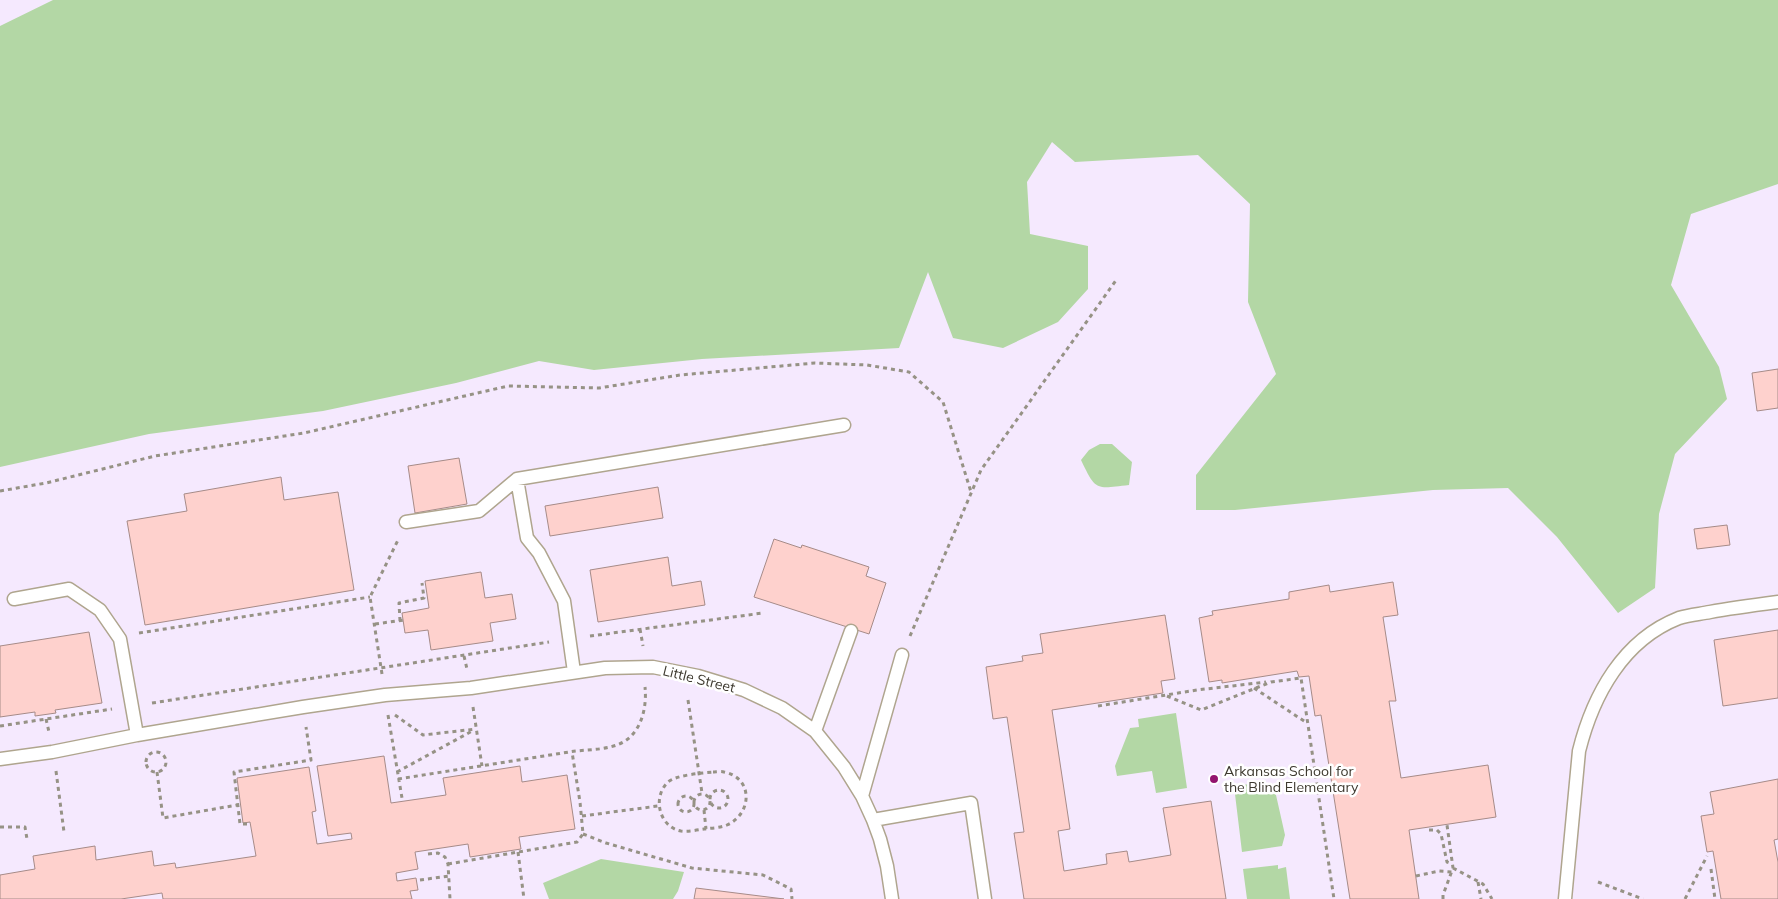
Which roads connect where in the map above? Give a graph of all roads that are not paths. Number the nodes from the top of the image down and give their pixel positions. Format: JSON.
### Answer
{"nodes":[{"id":1,"x":844,"y":425,"type":"dead end"},
{"id":2,"x":517,"y":479,"type":"junction"},
{"id":3,"x":406,"y":522,"type":"dead end"},
{"id":4,"x":14,"y":599,"type":"dead end"},
{"id":5,"x":1778,"y":602,"type":"edge"},
{"id":6,"x":851,"y":631,"type":"dead end"},
{"id":7,"x":902,"y":655,"type":"road end"},
{"id":8,"x":574,"y":672,"type":"junction"},
{"id":9,"x":815,"y":731,"type":"junction"},
{"id":10,"x":137,"y":735,"type":"junction"},
{"id":11,"x":0,"y":759,"type":"edge"},
{"id":12,"x":862,"y":796,"type":"junction"},
{"id":13,"x":874,"y":820,"type":"junction"},
{"id":14,"x":892,"y":899,"type":"edge"},
{"id":15,"x":984,"y":899,"type":"edge"},
{"id":16,"x":1565,"y":899,"type":"edge"}],
"edges":[{"from":1,"to":2,"type":"lane"},
{"from":2,"to":3,"type":"lane"},
{"from":2,"to":8,"type":"lane"},
{"from":4,"to":10,"type":"lane"},
{"from":5,"to":16,"type":"lane"},
{"from":6,"to":9,"type":"lane"},
{"from":7,"to":12,"type":"lane"},
{"from":8,"to":9,"type":"lane","name":"Little Street"},
{"from":8,"to":10,"type":"lane","name":"Little Street"},
{"from":9,"to":12,"type":"lane","name":"Little Street"},
{"from":10,"to":11,"type":"lane","name":"Little Street"},
{"from":12,"to":13,"type":"lane","name":"Little Street"},
{"from":13,"to":14,"type":"lane","name":"Little Street"},
{"from":13,"to":15,"type":"lane"}]}
